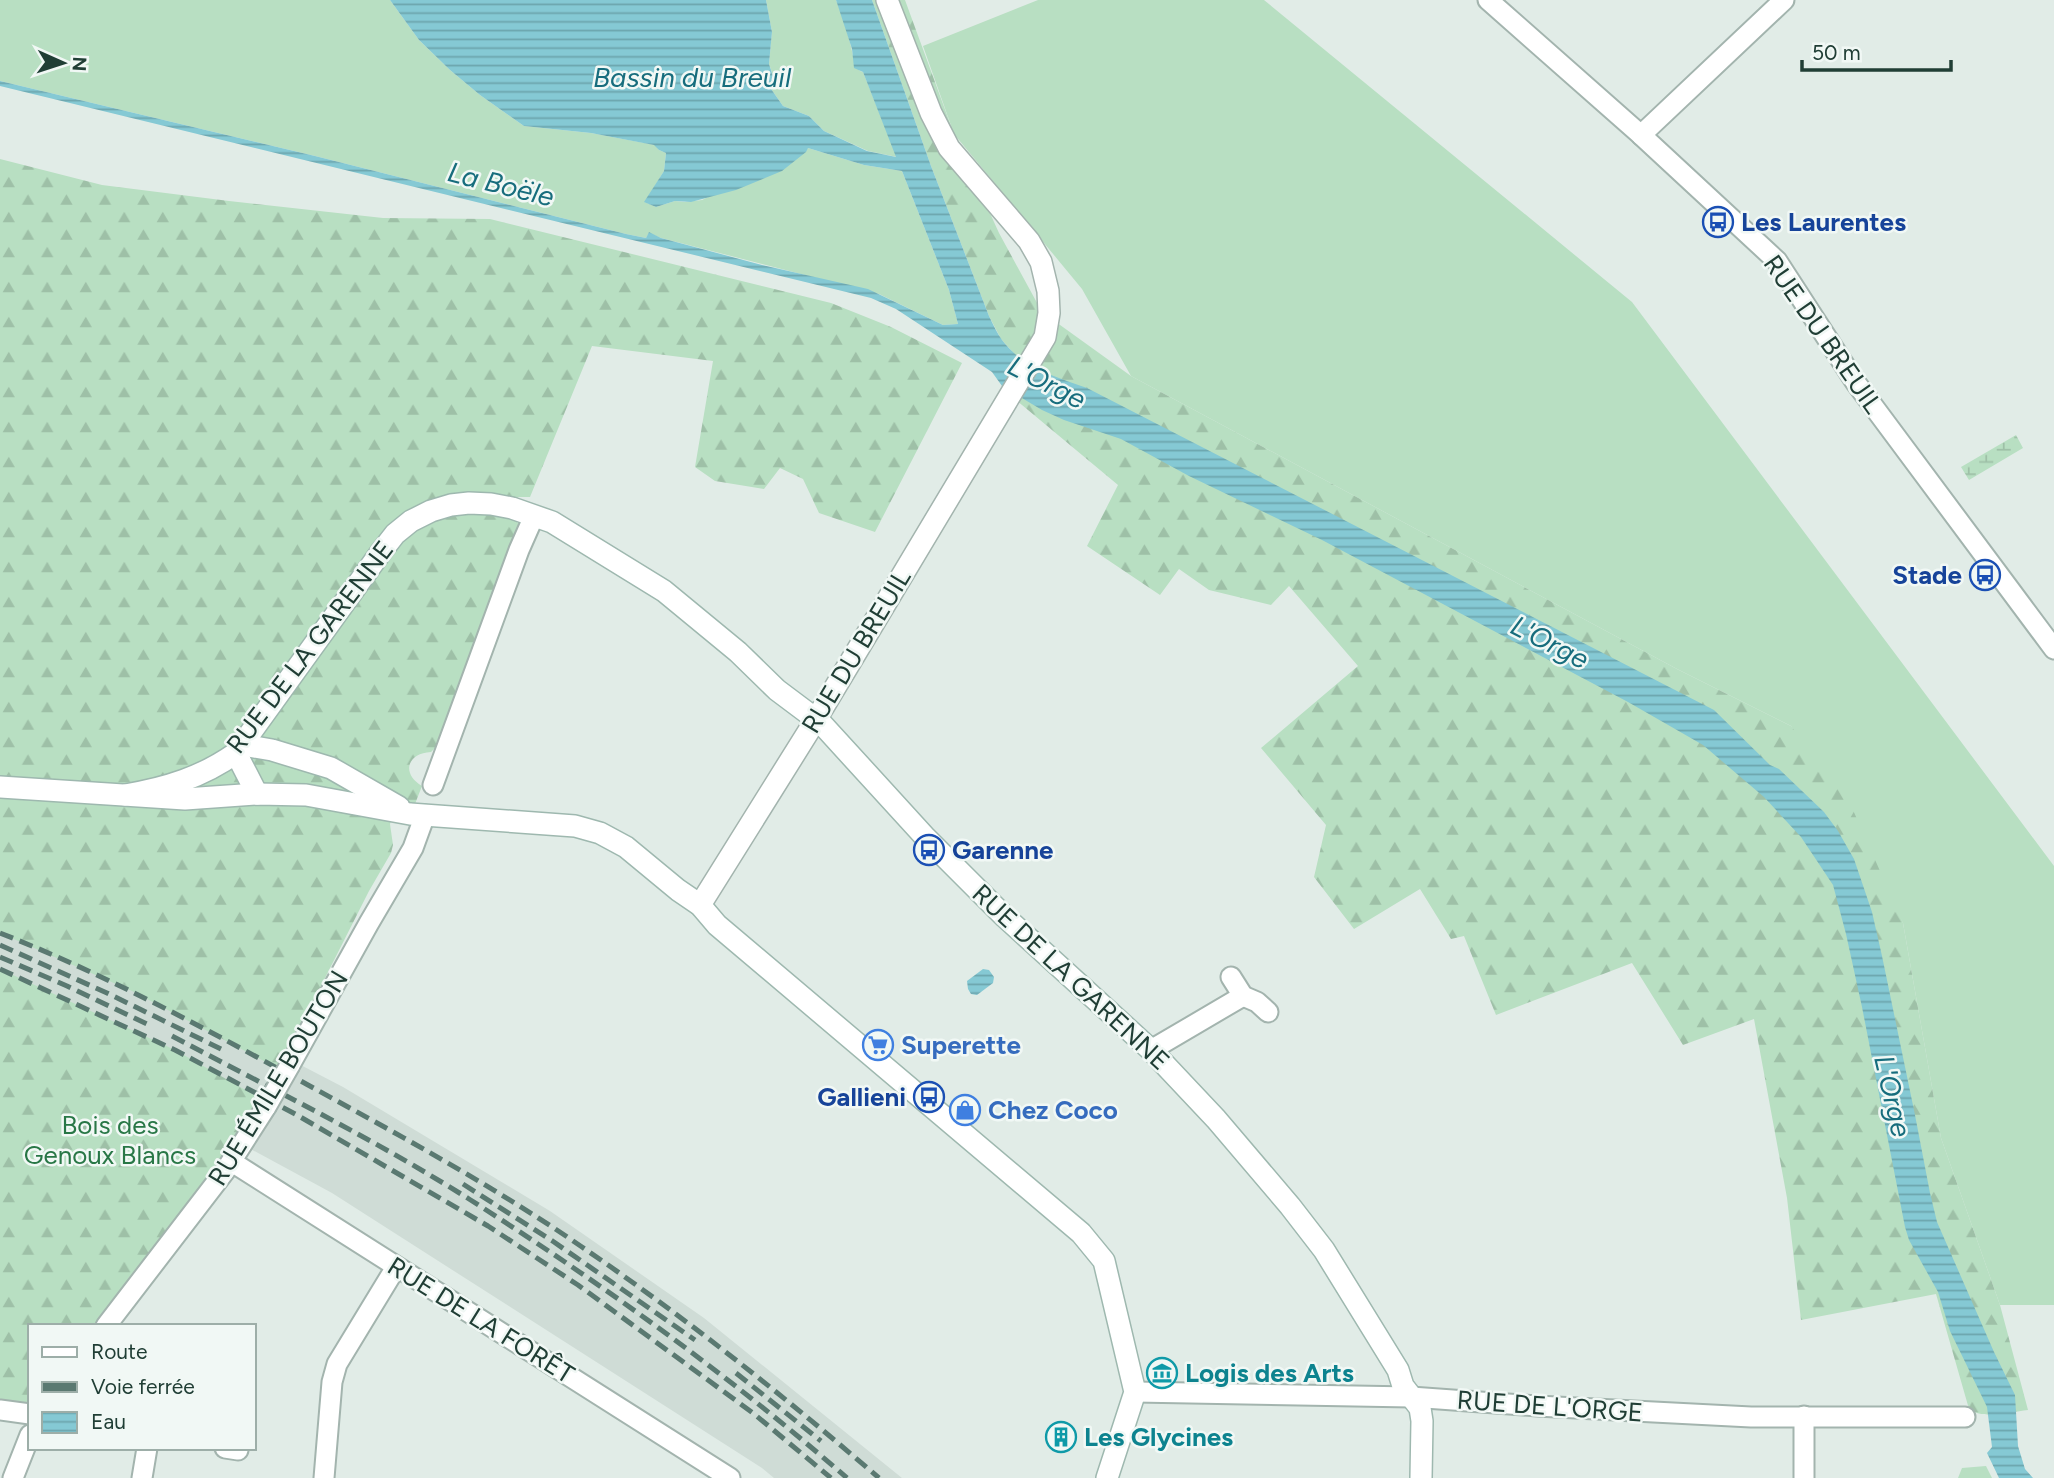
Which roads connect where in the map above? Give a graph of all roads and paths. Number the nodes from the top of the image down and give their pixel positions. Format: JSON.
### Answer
{"nodes":[{"id":1,"x":887,"y":0,"type":"edge"},
{"id":2,"x":1488,"y":0,"type":"edge"},
{"id":3,"x":1784,"y":0,"type":"edge"},
{"id":4,"x":1641,"y":135,"type":"junction"},
{"id":5,"x":534,"y":516,"type":"junction"},
{"id":6,"x":2054,"y":649,"type":"edge"},
{"id":7,"x":816,"y":720,"type":"junction"},
{"id":8,"x":240,"y":749,"type":"junction"},
{"id":9,"x":433,"y":785,"type":"dead end"},
{"id":10,"x":0,"y":787,"type":"edge"},
{"id":11,"x":257,"y":794,"type":"junction"},
{"id":12,"x":125,"y":795,"type":"junction"},
{"id":13,"x":418,"y":814,"type":"junction"},
{"id":14,"x":700,"y":905,"type":"junction"},
{"id":15,"x":1231,"y":977,"type":"dead end"},
{"id":16,"x":1243,"y":996,"type":"junction"},
{"id":17,"x":1268,"y":1012,"type":"dead end"},
{"id":18,"x":1151,"y":1050,"type":"junction"},
{"id":19,"x":232,"y":1162,"type":"junction"},
{"id":20,"x":396,"y":1267,"type":"junction"},
{"id":21,"x":108,"y":1324,"type":"edge"},
{"id":22,"x":1135,"y":1392,"type":"junction"},
{"id":23,"x":1411,"y":1397,"type":"junction"},
{"id":24,"x":0,"y":1410,"type":"edge"},
{"id":25,"x":28,"y":1415,"type":"edge"},
{"id":26,"x":1804,"y":1416,"type":"junction"},
{"id":27,"x":1965,"y":1417,"type":"dead end"},
{"id":28,"x":28,"y":1440,"type":"edge"},
{"id":29,"x":147,"y":1450,"type":"edge"},
{"id":30,"x":720,"y":1475,"type":"edge"},
{"id":31,"x":13,"y":1478,"type":"edge"},
{"id":32,"x":142,"y":1478,"type":"edge"},
{"id":33,"x":324,"y":1478,"type":"edge"},
{"id":34,"x":1107,"y":1478,"type":"edge"},
{"id":35,"x":1422,"y":1478,"type":"edge"},
{"id":36,"x":1804,"y":1478,"type":"edge"}],
"edges":[{"from":1,"to":7,"type":"main road","name":"RUE DU BREUIL"},
{"from":2,"to":4,"type":"street","name":"RUE DU BREUIL"},
{"from":3,"to":4,"type":"street"},
{"from":4,"to":6,"type":"street","name":"RUE DU BREUIL"},
{"from":5,"to":7,"type":"main road","name":"RUE DE LA GARENNE"},
{"from":5,"to":8,"type":"main road","name":"RUE DE LA GARENNE"},
{"from":5,"to":9,"type":"street"},
{"from":7,"to":14,"type":"main road","name":"RUE DU BREUIL"},
{"from":7,"to":18,"type":"main road","name":"RUE DE LA GARENNE"},
{"from":8,"to":11,"type":"main road"},
{"from":8,"to":12,"type":"main road","name":"RUE DE LA GARENNE"},
{"from":8,"to":13,"type":"main road"},
{"from":10,"to":12,"type":"main road"},
{"from":11,"to":12,"type":"main road"},
{"from":11,"to":13,"type":"main road"},
{"from":13,"to":14,"type":"main road"},
{"from":13,"to":19,"type":"street","name":"RUE ÉMILE BOUTON","bridge":true},
{"from":14,"to":22,"type":"main road"},
{"from":15,"to":16,"type":"street"},
{"from":16,"to":17,"type":"street"},
{"from":16,"to":18,"type":"street"},
{"from":18,"to":23,"type":"main road","name":"RUE DE LA GARENNE"},
{"from":19,"to":20,"type":"street","name":"RUE DE LA FORÊT"},
{"from":19,"to":21,"type":"street","name":"RUE ÉMILE BOUTON"},
{"from":20,"to":30,"type":"street","name":"RUE DE LA FORÊT"},
{"from":20,"to":33,"type":"street"},
{"from":22,"to":23,"type":"street","name":"RUE DE L'ORGE"},
{"from":22,"to":34,"type":"main road"},
{"from":23,"to":26,"type":"street","name":"RUE DE L'ORGE"},
{"from":23,"to":35,"type":"main road","name":"RUE DE LA GARENNE"},
{"from":24,"to":25,"type":"street"},
{"from":26,"to":27,"type":"street","name":"RUE DE L'ORGE"},
{"from":26,"to":36,"type":"street"},
{"from":28,"to":31,"type":"street"},
{"from":29,"to":32,"type":"street"}]}
